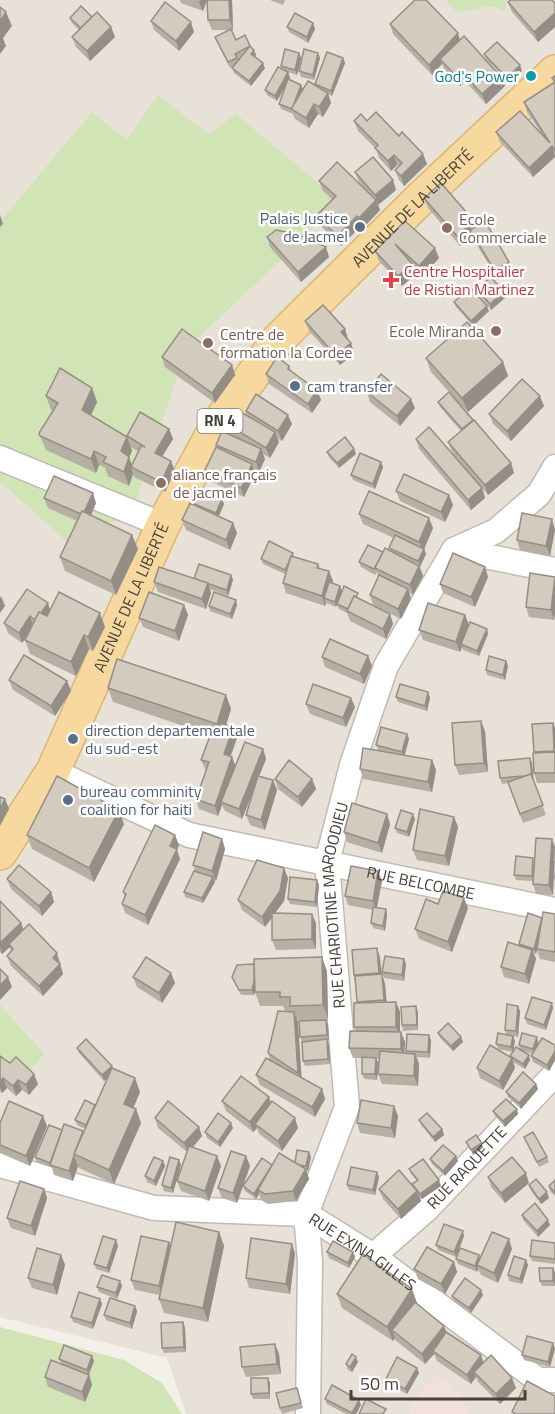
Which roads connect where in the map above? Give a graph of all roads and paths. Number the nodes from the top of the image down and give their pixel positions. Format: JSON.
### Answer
{"nodes":[{"id":1,"x":555,"y":72,"type":"edge"},
{"id":2,"x":0,"y":459,"type":"edge"},
{"id":3,"x":555,"y":467,"type":"edge"},
{"id":4,"x":163,"y":525,"type":"junction"},
{"id":5,"x":454,"y":550,"type":"junction"},
{"id":6,"x":555,"y":570,"type":"edge"},
{"id":7,"x":53,"y":771,"type":"junction"},
{"id":8,"x":0,"y":853,"type":"edge"},
{"id":9,"x":327,"y":862,"type":"junction"},
{"id":10,"x":555,"y":910,"type":"edge"},
{"id":11,"x":555,"y":1074,"type":"edge"},
{"id":12,"x":0,"y":1166,"type":"edge"},
{"id":13,"x":306,"y":1214,"type":"junction"},
{"id":14,"x":373,"y":1256,"type":"junction"},
{"id":15,"x":555,"y":1380,"type":"edge"},
{"id":16,"x":308,"y":1414,"type":"edge"}],
"edges":[{"from":1,"to":4,"type":"main road","name":"AVENUE DE LA LIBERTÉ","number":"RN 4"},
{"from":2,"to":4,"type":"street"},
{"from":3,"to":5,"type":"street"},
{"from":4,"to":7,"type":"main road","name":"AVENUE DE LA LIBERTÉ","number":"RN 4"},
{"from":5,"to":6,"type":"street"},
{"from":5,"to":9,"type":"street","name":"RUE CHARIOTINE MAROODIEU"},
{"from":7,"to":8,"type":"main road","name":"AVENUE DE LA LIBERTÉ","number":"RN 4"},
{"from":7,"to":9,"type":"street","name":"RUE BELCOMBE"},
{"from":9,"to":10,"type":"street","name":"RUE BELCOMBE"},
{"from":9,"to":13,"type":"street","name":"RUE CHARIOTINE MAROODIEU"},
{"from":11,"to":14,"type":"street","name":"RUE RAQUETTE"},
{"from":12,"to":13,"type":"street","name":"RUE EXINA GILLES"},
{"from":13,"to":14,"type":"street","name":"RUE EXINA GILLES"},
{"from":13,"to":16,"type":"street","name":"RUE CHARIOTINE MAROODIEU"},
{"from":14,"to":15,"type":"street","name":"RUE EXINA GILLES"}]}
